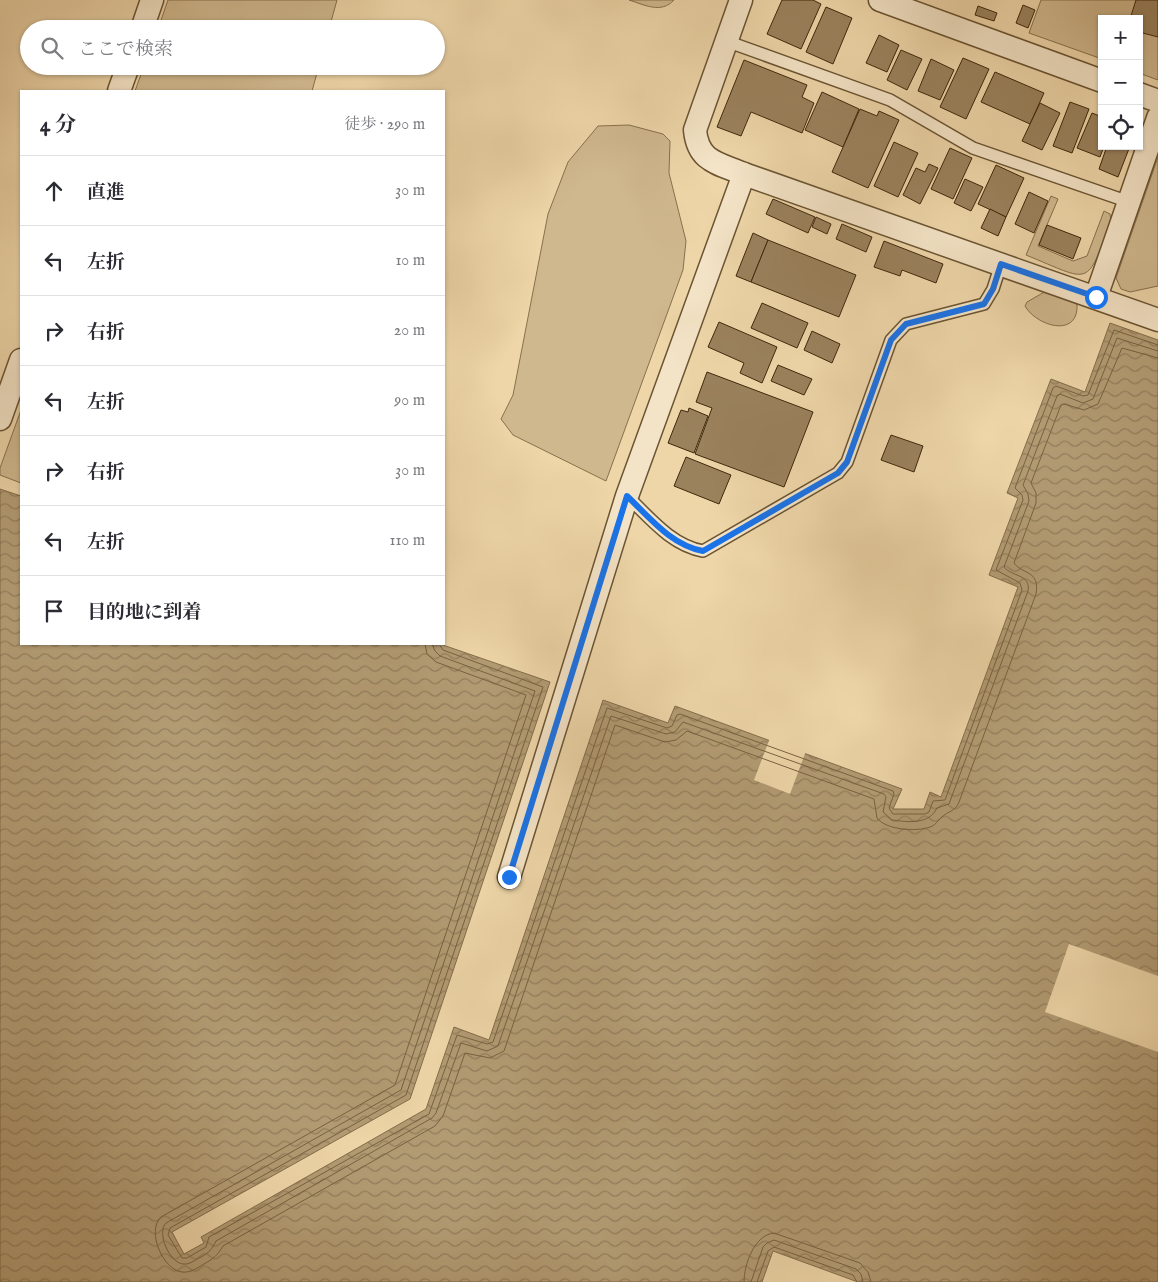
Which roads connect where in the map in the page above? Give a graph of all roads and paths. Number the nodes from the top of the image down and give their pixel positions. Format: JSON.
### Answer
{"nodes":[{"id":1,"x":152,"y":0,"type":"edge"},
{"id":2,"x":741,"y":0,"type":"edge"},
{"id":3,"x":880,"y":0,"type":"edge"},
{"id":4,"x":145,"y":20,"type":"edge"},
{"id":5,"x":726,"y":41,"type":"junction"},
{"id":6,"x":125,"y":75,"type":"edge"},
{"id":7,"x":1098,"y":80,"type":"edge"},
{"id":8,"x":119,"y":90,"type":"edge"},
{"id":9,"x":1143,"y":95,"type":"edge"},
{"id":10,"x":1158,"y":101,"type":"edge"},
{"id":11,"x":1158,"y":118,"type":"edge"},
{"id":12,"x":744,"y":174,"type":"junction"},
{"id":13,"x":1129,"y":202,"type":"junction"},
{"id":14,"x":1001,"y":264,"type":"junction"},
{"id":15,"x":1096,"y":297,"type":"junction"},
{"id":16,"x":1158,"y":320,"type":"edge"},
{"id":17,"x":12,"y":371,"type":"edge"},
{"id":18,"x":0,"y":419,"type":"edge"},
{"id":19,"x":627,"y":496,"type":"junction"},
{"id":20,"x":509,"y":877,"type":"dead end"}],
"edges":[{"from":1,"to":4,"type":"street"},
{"from":2,"to":5,"type":"street"},
{"from":3,"to":7,"type":"street"},
{"from":5,"to":12,"type":"street"},
{"from":5,"to":13,"type":"lane"},
{"from":6,"to":8,"type":"street"},
{"from":9,"to":10,"type":"street"},
{"from":11,"to":13,"type":"street"},
{"from":12,"to":14,"type":"street"},
{"from":12,"to":19,"type":"street"},
{"from":13,"to":15,"type":"street"},
{"from":14,"to":15,"type":"street"},
{"from":14,"to":19,"type":"lane"},
{"from":15,"to":16,"type":"street"},
{"from":17,"to":18,"type":"street"},
{"from":19,"to":20,"type":"street"}]}
